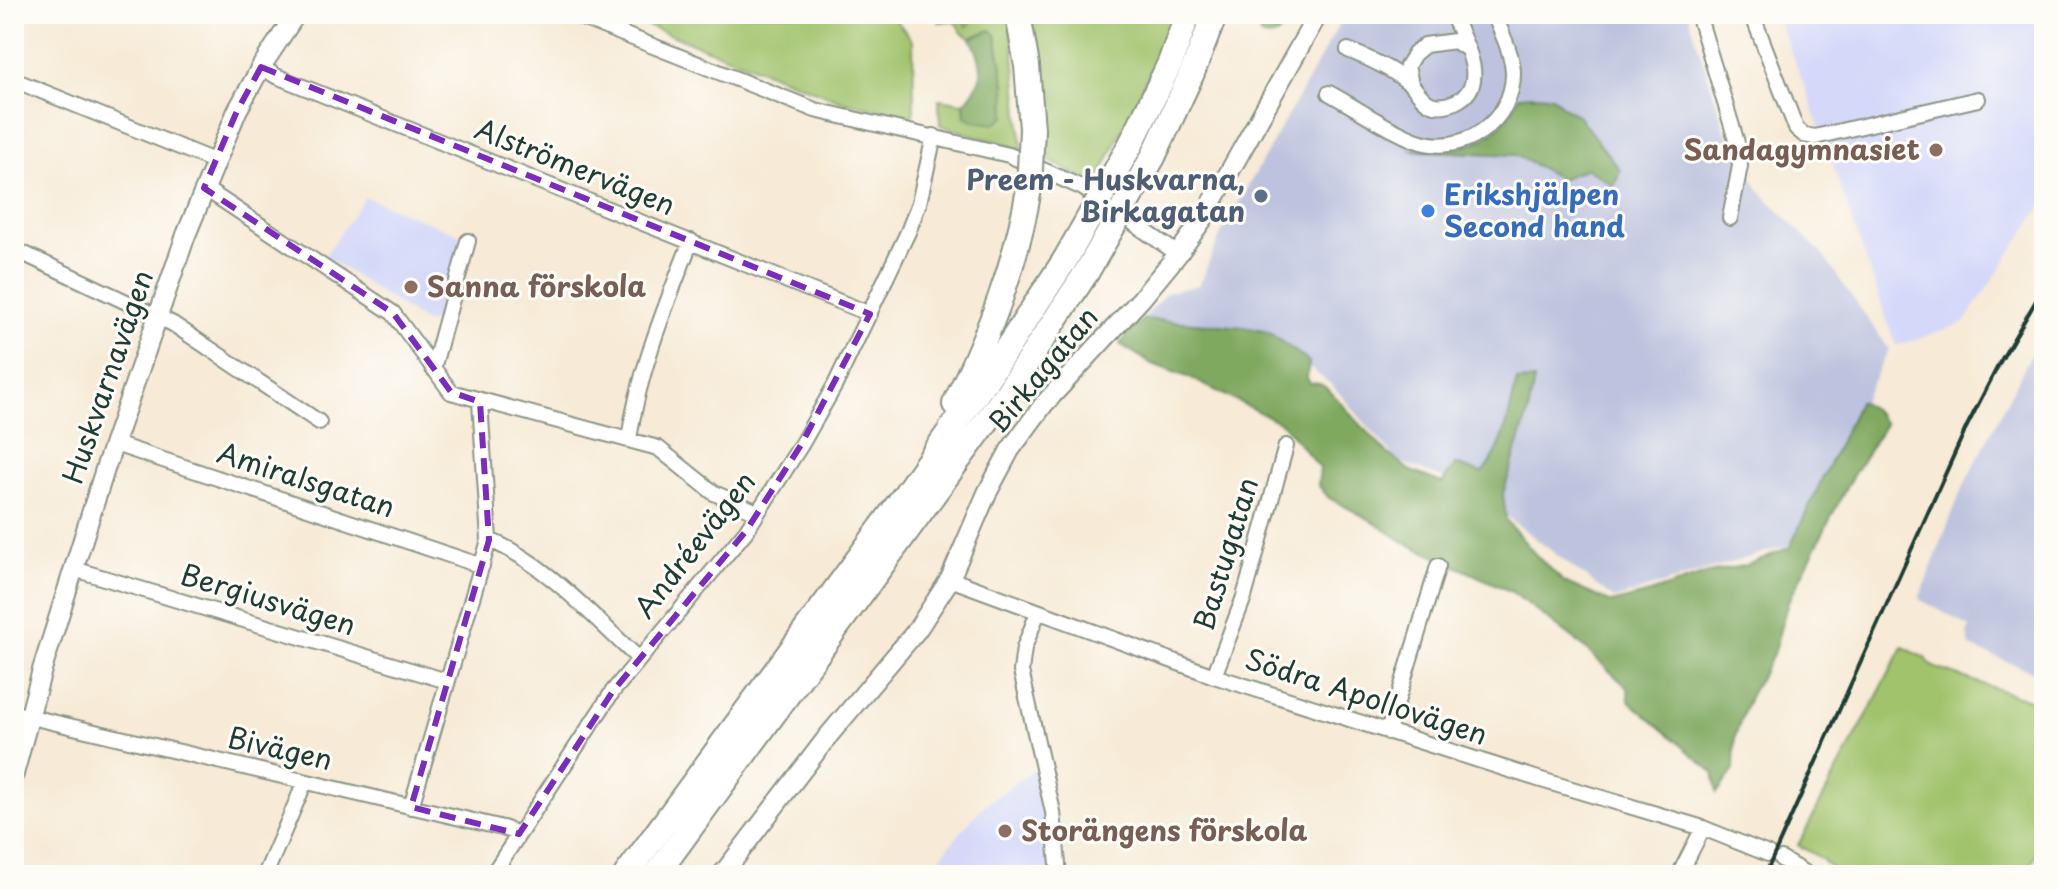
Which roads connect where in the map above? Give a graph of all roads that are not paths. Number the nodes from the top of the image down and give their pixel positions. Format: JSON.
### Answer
{"nodes":[{"id":1,"x":296,"y":14,"type":"edge"},
{"id":2,"x":572,"y":14,"type":"edge"},
{"id":3,"x":1018,"y":14,"type":"edge"},
{"id":4,"x":1188,"y":14,"type":"edge"},
{"id":5,"x":1215,"y":14,"type":"edge"},
{"id":6,"x":1318,"y":14,"type":"edge"},
{"id":7,"x":1452,"y":14,"type":"edge"},
{"id":8,"x":1494,"y":14,"type":"edge"},
{"id":9,"x":1698,"y":14,"type":"edge"},
{"id":10,"x":1752,"y":14,"type":"edge"},
{"id":11,"x":1467,"y":49,"type":"junction"},
{"id":12,"x":1348,"y":50,"type":"dead end"},
{"id":13,"x":261,"y":67,"type":"junction"},
{"id":14,"x":14,"y":80,"type":"edge"},
{"id":15,"x":1411,"y":84,"type":"junction"},
{"id":16,"x":1329,"y":93,"type":"dead end"},
{"id":17,"x":1978,"y":99,"type":"dead end"},
{"id":18,"x":934,"y":136,"type":"junction"},
{"id":19,"x":214,"y":161,"type":"junction"},
{"id":20,"x":204,"y":188,"type":"junction"},
{"id":21,"x":1730,"y":218,"type":"dead end"},
{"id":22,"x":468,"y":241,"type":"dead end"},
{"id":23,"x":691,"y":241,"type":"junction"},
{"id":24,"x":14,"y":249,"type":"edge"},
{"id":25,"x":1178,"y":254,"type":"junction"},
{"id":26,"x":1076,"y":266,"type":"junction"},
{"id":27,"x":870,"y":314,"type":"junction"},
{"id":28,"x":158,"y":316,"type":"junction"},
{"id":29,"x":433,"y":369,"type":"junction"},
{"id":30,"x":480,"y":402,"type":"junction"},
{"id":31,"x":319,"y":422,"type":"dead end"},
{"id":32,"x":629,"y":439,"type":"junction"},
{"id":33,"x":115,"y":444,"type":"junction"},
{"id":34,"x":1286,"y":446,"type":"dead end"},
{"id":35,"x":757,"y":512,"type":"junction"},
{"id":36,"x":892,"y":513,"type":"junction"},
{"id":37,"x":489,"y":540,"type":"junction"},
{"id":38,"x":482,"y":566,"type":"junction"},
{"id":39,"x":1438,"y":566,"type":"dead end"},
{"id":40,"x":74,"y":569,"type":"junction"},
{"id":41,"x":950,"y":579,"type":"junction"},
{"id":42,"x":1038,"y":612,"type":"junction"},
{"id":43,"x":638,"y":658,"type":"junction"},
{"id":44,"x":1214,"y":676,"type":"junction"},
{"id":45,"x":447,"y":681,"type":"junction"},
{"id":46,"x":21,"y":715,"type":"edge"},
{"id":47,"x":1388,"y":732,"type":"junction"},
{"id":48,"x":14,"y":774,"type":"edge"},
{"id":49,"x":305,"y":782,"type":"junction"},
{"id":50,"x":411,"y":807,"type":"junction"},
{"id":51,"x":1703,"y":828,"type":"junction"},
{"id":52,"x":519,"y":834,"type":"junction"},
{"id":53,"x":265,"y":875,"type":"edge"},
{"id":54,"x":492,"y":875,"type":"edge"},
{"id":55,"x":626,"y":875,"type":"edge"},
{"id":56,"x":656,"y":875,"type":"edge"},
{"id":57,"x":722,"y":875,"type":"edge"},
{"id":58,"x":1059,"y":875,"type":"edge"},
{"id":59,"x":1679,"y":875,"type":"edge"},
{"id":60,"x":1808,"y":875,"type":"edge"}],
"edges":[{"from":1,"to":13,"type":"street","name":"Huskvarnavägen"},
{"from":2,"to":18,"type":"street"},
{"from":3,"to":36,"type":"highway","bridge":true},
{"from":4,"to":26,"type":"highway","bridge":true},
{"from":5,"to":26,"type":"highway","bridge":true},
{"from":6,"to":25,"type":"street","name":"Birkagatan"},
{"from":7,"to":11,"type":"street"},
{"from":8,"to":16,"type":"street"},
{"from":9,"to":21,"type":"street"},
{"from":10,"to":17,"type":"street"},
{"from":11,"to":15,"type":"street"},
{"from":11,"to":15,"type":"street"},
{"from":12,"to":15,"type":"street"},
{"from":13,"to":19,"type":"street","name":"Huskvarnavägen"},
{"from":13,"to":23,"type":"street","name":"Alströmervägen"},
{"from":14,"to":19,"type":"street"},
{"from":18,"to":25,"type":"street"},
{"from":18,"to":27,"type":"street","name":"Andréevägen"},
{"from":19,"to":20,"type":"street","name":"Huskvarnavägen"},
{"from":20,"to":28,"type":"street","name":"Huskvarnavägen"},
{"from":20,"to":29,"type":"street"},
{"from":22,"to":29,"type":"street"},
{"from":23,"to":27,"type":"street","name":"Alströmervägen"},
{"from":23,"to":32,"type":"street"},
{"from":24,"to":28,"type":"street"},
{"from":25,"to":41,"type":"street","name":"Birkagatan"},
{"from":26,"to":36,"type":"highway"},
{"from":26,"to":56,"type":"highway"},
{"from":27,"to":35,"type":"street","name":"Andréevägen"},
{"from":28,"to":31,"type":"street"},
{"from":28,"to":33,"type":"street","name":"Huskvarnavägen"},
{"from":29,"to":30,"type":"street"},
{"from":30,"to":32,"type":"street"},
{"from":30,"to":37,"type":"street"},
{"from":32,"to":35,"type":"street"},
{"from":33,"to":38,"type":"street","name":"Amiralsgatan"},
{"from":33,"to":40,"type":"street","name":"Huskvarnavägen"},
{"from":34,"to":44,"type":"street","name":"Bastugatan"},
{"from":35,"to":43,"type":"street","name":"Andréevägen"},
{"from":36,"to":55,"type":"highway"},
{"from":37,"to":38,"type":"street"},
{"from":37,"to":43,"type":"street"},
{"from":38,"to":45,"type":"street"},
{"from":39,"to":47,"type":"street"},
{"from":40,"to":45,"type":"street","name":"Bergiusvägen"},
{"from":40,"to":46,"type":"street","name":"Huskvarnavägen"},
{"from":41,"to":42,"type":"street","name":"Södra Apollovägen"},
{"from":41,"to":57,"type":"street","name":"Birkagatan"},
{"from":42,"to":44,"type":"street","name":"Södra Apollovägen"},
{"from":42,"to":58,"type":"street"},
{"from":43,"to":52,"type":"street","name":"Andréevägen"},
{"from":44,"to":47,"type":"street","name":"Södra Apollovägen"},
{"from":45,"to":50,"type":"street"},
{"from":46,"to":48,"type":"street","name":"Huskvarnavägen"},
{"from":46,"to":49,"type":"street","name":"Bivägen"},
{"from":47,"to":51,"type":"street","name":"Södra Apollovägen"},
{"from":49,"to":50,"type":"street","name":"Bivägen"},
{"from":49,"to":53,"type":"street"},
{"from":50,"to":52,"type":"street","name":"Bivägen"},
{"from":51,"to":59,"type":"street"},
{"from":51,"to":60,"type":"street","name":"Södra Apollovägen"},
{"from":52,"to":54,"type":"street","name":"Andréevägen"}]}
